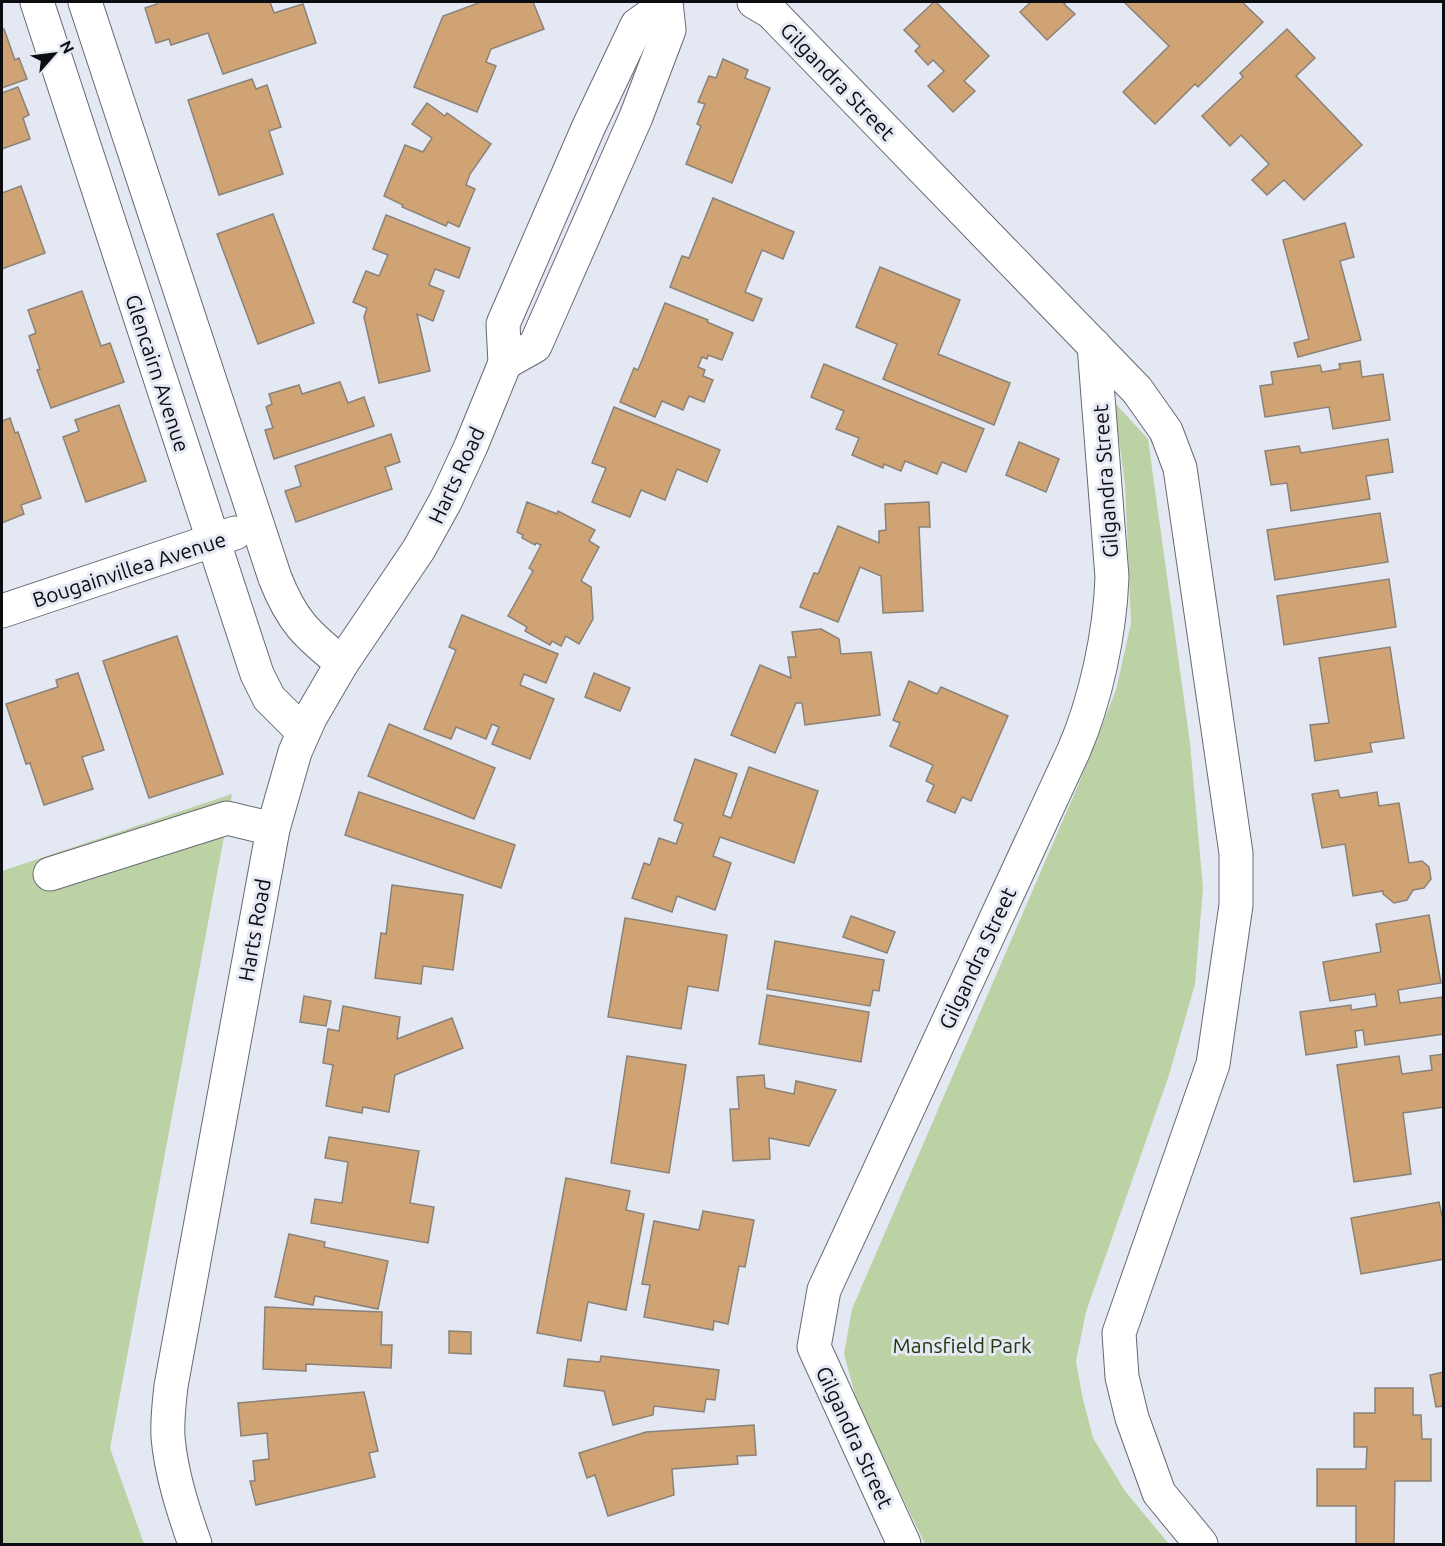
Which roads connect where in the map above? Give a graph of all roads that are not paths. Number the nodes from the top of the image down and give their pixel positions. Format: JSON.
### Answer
{"nodes":[{"id":1,"x":37,"y":2,"type":"edge"},
{"id":2,"x":85,"y":2,"type":"edge"},
{"id":3,"x":754,"y":2,"type":"edge"},
{"id":4,"x":665,"y":3,"type":"edge"},
{"id":5,"x":1094,"y":345,"type":"junction"},
{"id":6,"x":256,"y":526,"type":"junction"},
{"id":7,"x":213,"y":541,"type":"junction"},
{"id":8,"x":2,"y":611,"type":"edge"},
{"id":9,"x":342,"y":663,"type":"junction"},
{"id":10,"x":303,"y":732,"type":"junction"},
{"id":11,"x":273,"y":829,"type":"junction"},
{"id":12,"x":50,"y":874,"type":"dead end"},
{"id":13,"x":195,"y":1545,"type":"edge"},
{"id":14,"x":904,"y":1545,"type":"edge"},
{"id":15,"x":1201,"y":1545,"type":"edge"}],
"edges":[{"from":1,"to":7,"type":"street","name":"Glencairn Avenue"},
{"from":2,"to":6,"type":"street"},
{"from":3,"to":5,"type":"street","name":"Gilgandra Street"},
{"from":4,"to":9,"type":"street","name":"Harts Road"},
{"from":5,"to":14,"type":"street","name":"Gilgandra Street"},
{"from":5,"to":15,"type":"street","name":"Gilgandra Street"},
{"from":6,"to":7,"type":"street","name":"Bougainvillea Avenue"},
{"from":6,"to":9,"type":"street"},
{"from":7,"to":8,"type":"street","name":"Bougainvillea Avenue"},
{"from":7,"to":10,"type":"street","name":"Glencairn Avenue"},
{"from":9,"to":10,"type":"street","name":"Harts Road"},
{"from":10,"to":11,"type":"street","name":"Harts Road"},
{"from":11,"to":12,"type":"street"},
{"from":11,"to":13,"type":"street","name":"Harts Road"}]}
